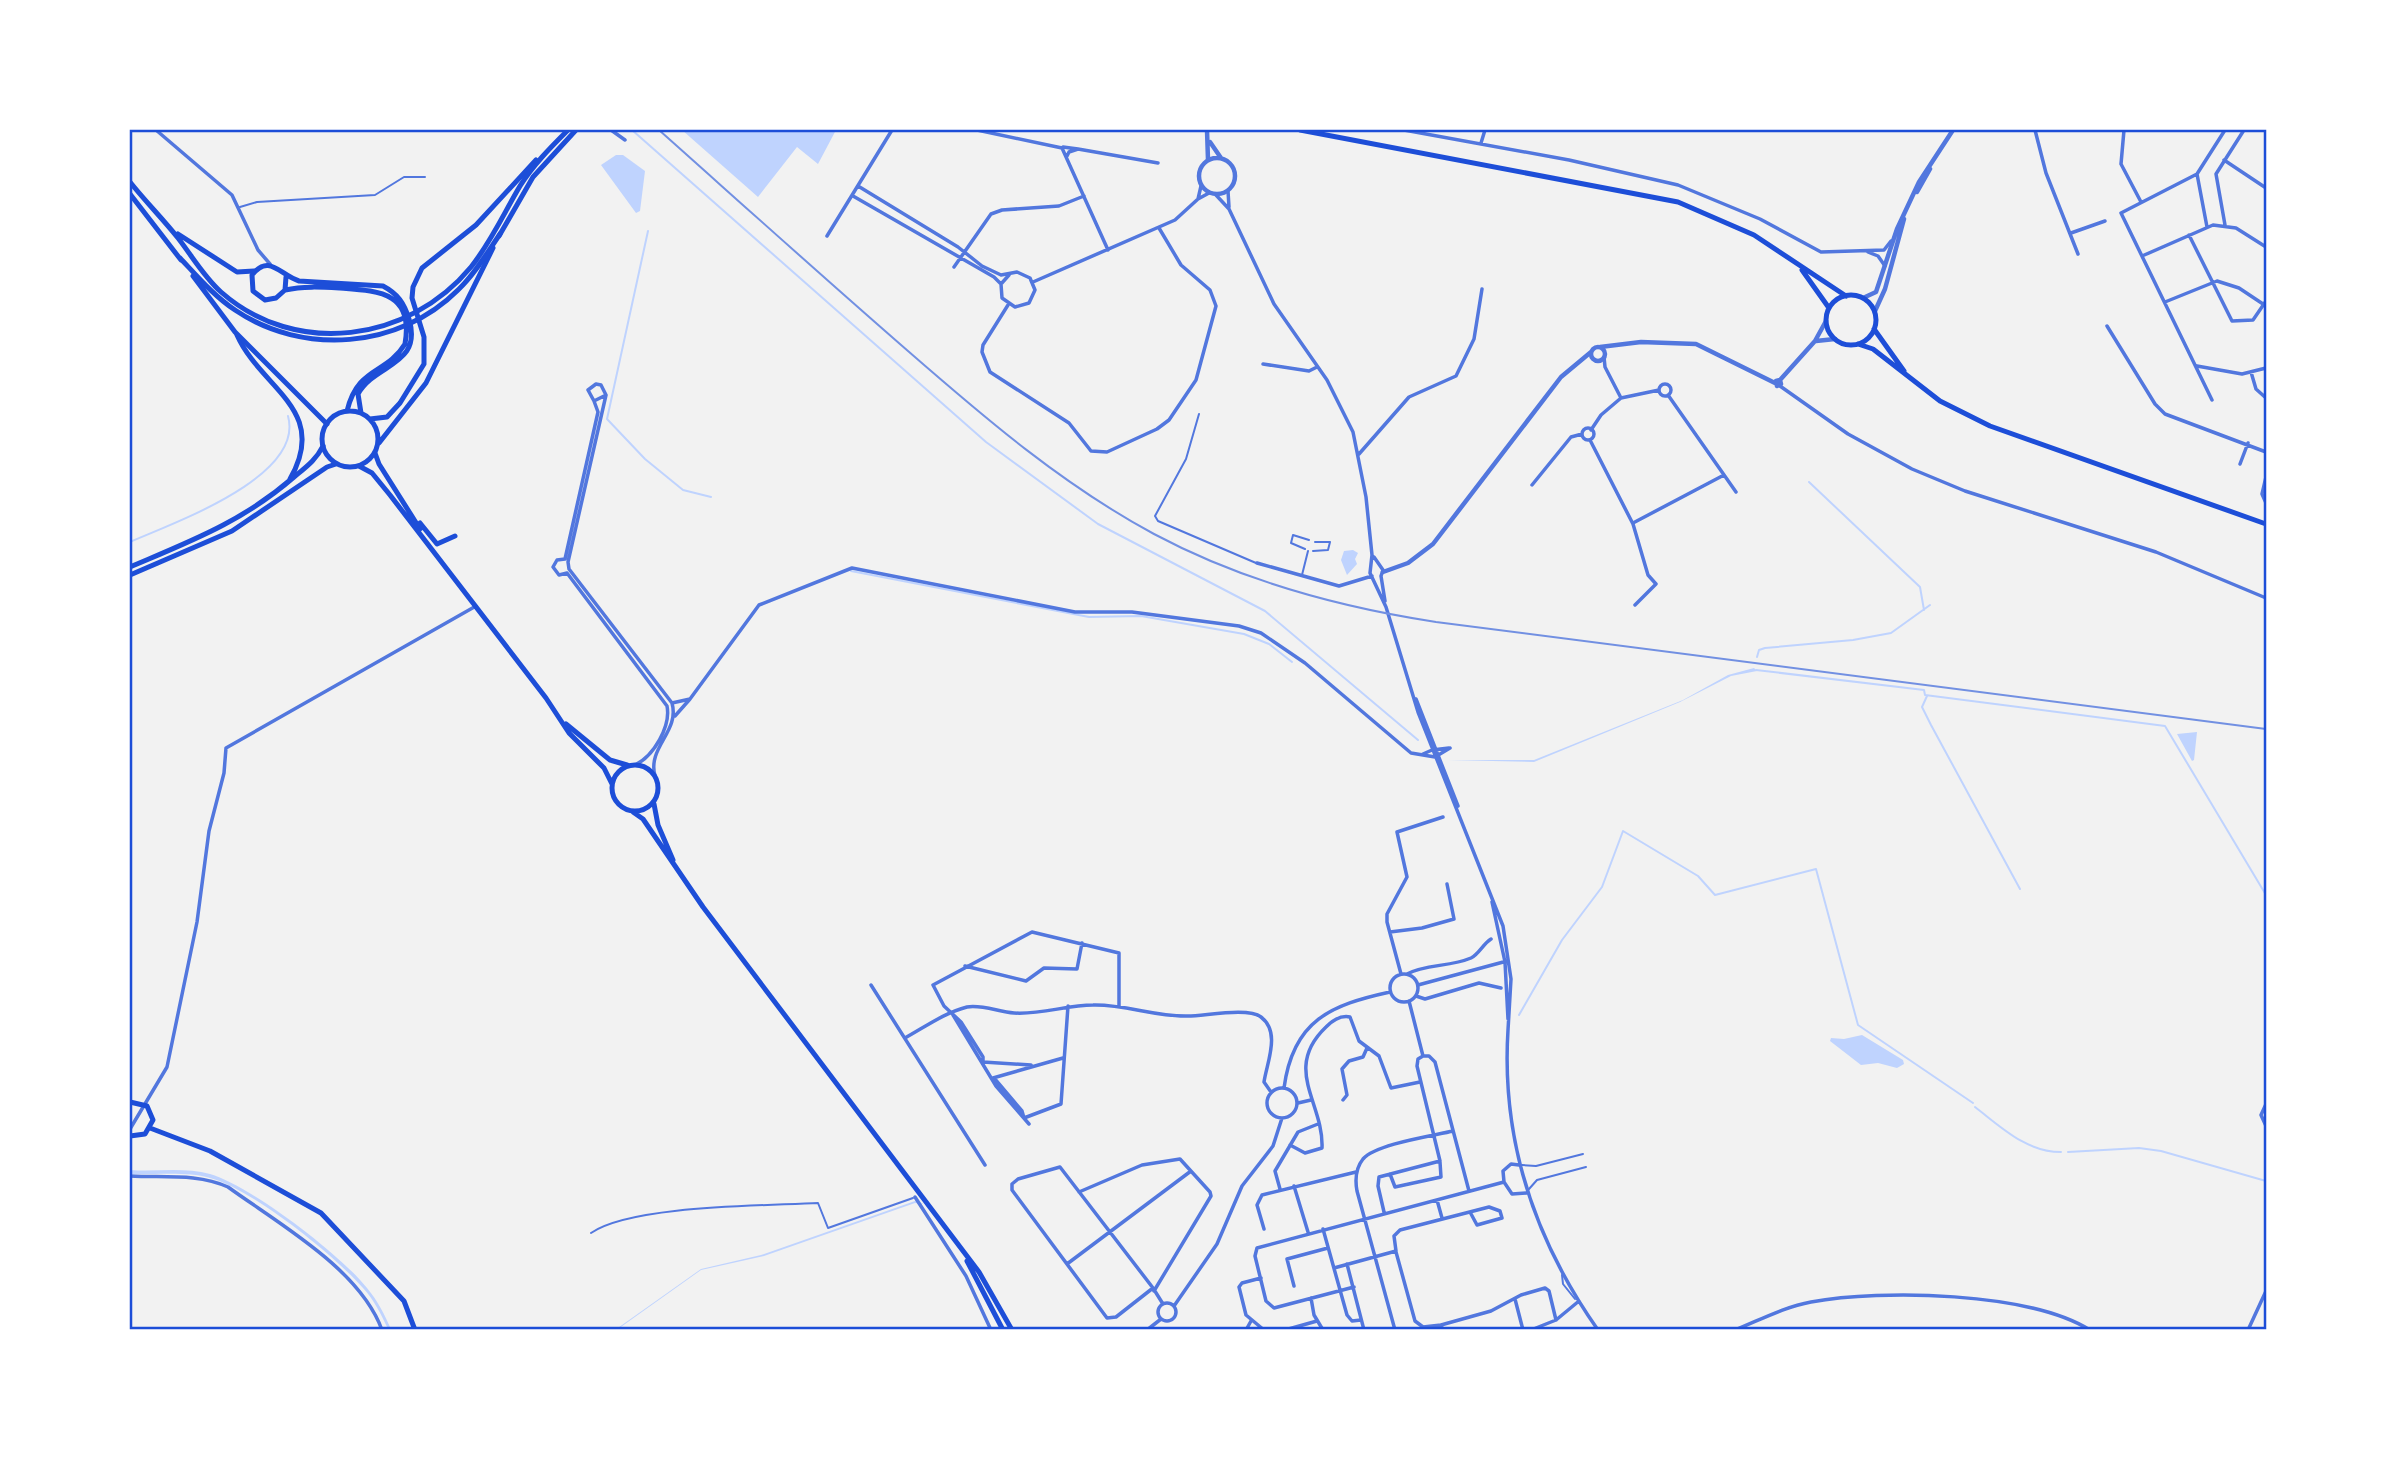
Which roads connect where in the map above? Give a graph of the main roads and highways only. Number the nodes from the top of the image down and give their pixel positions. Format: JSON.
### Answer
{"nodes":[{"id":1,"x":568,"y":130,"type":"edge"},
{"id":2,"x":576,"y":130,"type":"edge"},
{"id":3,"x":1300,"y":130,"type":"edge"},
{"id":4,"x":130,"y":181,"type":"edge"},
{"id":5,"x":130,"y":194,"type":"edge"},
{"id":6,"x":500,"y":234,"type":"junction"},
{"id":7,"x":180,"y":258,"type":"junction"},
{"id":8,"x":1798,"y":264,"type":"junction"},
{"id":9,"x":254,"y":271,"type":"junction"},
{"id":10,"x":286,"y":277,"type":"junction"},
{"id":11,"x":285,"y":290,"type":"junction"},
{"id":12,"x":1846,"y":296,"type":"junction"},
{"id":13,"x":432,"y":307,"type":"junction"},
{"id":14,"x":1829,"y":308,"type":"junction"},
{"id":15,"x":397,"y":326,"type":"junction"},
{"id":16,"x":1874,"y":329,"type":"junction"},
{"id":17,"x":235,"y":332,"type":"junction"},
{"id":18,"x":1858,"y":344,"type":"junction"},
{"id":19,"x":1911,"y":378,"type":"junction"},
{"id":20,"x":347,"y":411,"type":"junction"},
{"id":21,"x":361,"y":413,"type":"junction"},
{"id":22,"x":370,"y":419,"type":"junction"},
{"id":23,"x":327,"y":424,"type":"junction"},
{"id":24,"x":379,"y":443,"type":"junction"},
{"id":25,"x":323,"y":446,"type":"junction"},
{"id":26,"x":375,"y":453,"type":"junction"},
{"id":27,"x":336,"y":464,"type":"junction"},
{"id":28,"x":359,"y":466,"type":"junction"},
{"id":29,"x":288,"y":482,"type":"junction"},
{"id":30,"x":399,"y":495,"type":"junction"},
{"id":31,"x":2266,"y":522,"type":"edge"},
{"id":32,"x":455,"y":536,"type":"dead end"},
{"id":33,"x":433,"y":549,"type":"junction"},
{"id":34,"x":130,"y":567,"type":"edge"},
{"id":35,"x":130,"y":575,"type":"edge"},
{"id":36,"x":562,"y":721,"type":"junction"},
{"id":37,"x":633,"y":765,"type":"junction"},
{"id":38,"x":612,"y":784,"type":"junction"},
{"id":39,"x":655,"y":801,"type":"junction"},
{"id":40,"x":633,"y":811,"type":"junction"},
{"id":41,"x":677,"y":868,"type":"junction"},
{"id":42,"x":130,"y":1101,"type":"edge"},
{"id":43,"x":150,"y":1128,"type":"junction"},
{"id":44,"x":130,"y":1136,"type":"edge"},
{"id":45,"x":956,"y":1242,"type":"junction"},
{"id":46,"x":415,"y":1329,"type":"edge"},
{"id":47,"x":1003,"y":1329,"type":"edge"},
{"id":48,"x":1012,"y":1329,"type":"edge"}],
"edges":[{"from":1,"to":13,"type":"main road"},
{"from":1,"to":22,"type":"main road"},
{"from":2,"to":6,"type":"main road"},
{"from":3,"to":8,"type":"main road"},
{"from":4,"to":9,"type":"main road"},
{"from":4,"to":15,"type":"main road"},
{"from":5,"to":7,"type":"main road"},
{"from":6,"to":13,"type":"main road"},
{"from":6,"to":24,"type":"main road"},
{"from":7,"to":15,"type":"main road"},
{"from":7,"to":17,"type":"main road"},
{"from":8,"to":12,"type":"main road"},
{"from":8,"to":14,"type":"main road"},
{"from":9,"to":10,"type":"main road"},
{"from":9,"to":11,"type":"main road"},
{"from":10,"to":11,"type":"main road"},
{"from":10,"to":21,"type":"main road"},
{"from":11,"to":20,"type":"main road"},
{"from":12,"to":14,"type":"main road"},
{"from":12,"to":16,"type":"main road"},
{"from":13,"to":15,"type":"main road"},
{"from":14,"to":18,"type":"main road"},
{"from":16,"to":18,"type":"main road"},
{"from":16,"to":19,"type":"main road"},
{"from":17,"to":23,"type":"main road"},
{"from":17,"to":29,"type":"main road"},
{"from":18,"to":19,"type":"main road"},
{"from":19,"to":31,"type":"main road"},
{"from":20,"to":21,"type":"main road"},
{"from":20,"to":23,"type":"main road"},
{"from":21,"to":22,"type":"main road"},
{"from":22,"to":24,"type":"main road"},
{"from":23,"to":25,"type":"main road"},
{"from":24,"to":26,"type":"main road"},
{"from":25,"to":27,"type":"main road"},
{"from":25,"to":29,"type":"main road"},
{"from":26,"to":28,"type":"main road"},
{"from":26,"to":30,"type":"main road"},
{"from":27,"to":28,"type":"main road"},
{"from":27,"to":35,"type":"main road"},
{"from":28,"to":33,"type":"main road"},
{"from":29,"to":34,"type":"main road"},
{"from":30,"to":32,"type":"main road"},
{"from":30,"to":33,"type":"main road"},
{"from":33,"to":36,"type":"main road"},
{"from":36,"to":37,"type":"main road"},
{"from":36,"to":38,"type":"main road"},
{"from":37,"to":38,"type":"main road"},
{"from":37,"to":39,"type":"main road"},
{"from":38,"to":40,"type":"main road"},
{"from":39,"to":40,"type":"main road"},
{"from":39,"to":41,"type":"main road"},
{"from":40,"to":41,"type":"main road"},
{"from":41,"to":45,"type":"main road"},
{"from":42,"to":43,"type":"main road"},
{"from":43,"to":44,"type":"main road"},
{"from":43,"to":46,"type":"main road"},
{"from":45,"to":47,"type":"main road"},
{"from":45,"to":48,"type":"main road"}]}
